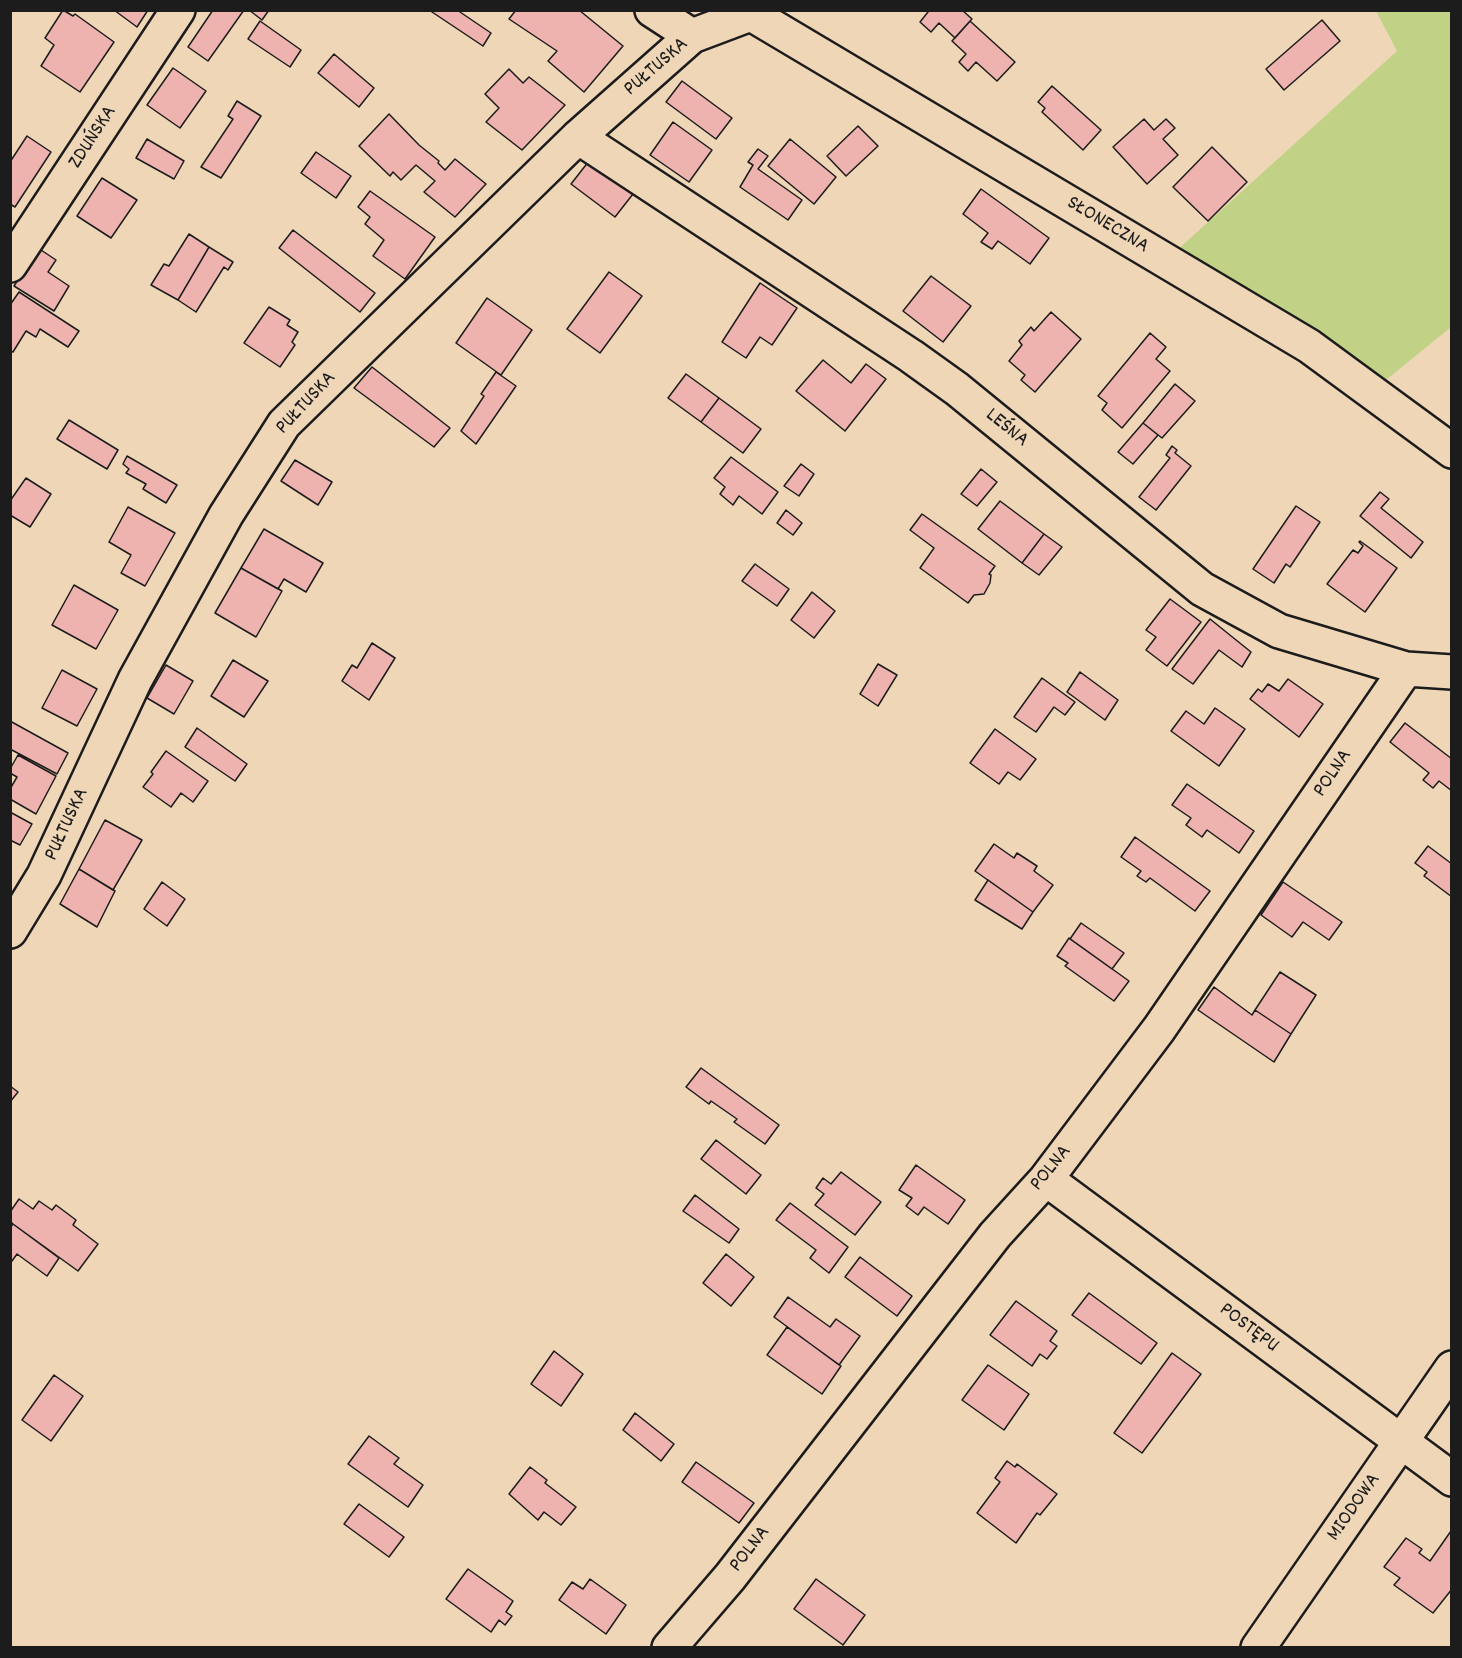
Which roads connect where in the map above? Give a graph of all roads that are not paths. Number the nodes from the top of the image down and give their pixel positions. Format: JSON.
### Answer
{"nodes":[{"id":1,"x":178,"y":10,"type":"edge"},
{"id":2,"x":652,"y":10,"type":"edge"},
{"id":3,"x":757,"y":13,"type":"edge"},
{"id":4,"x":693,"y":36,"type":"junction"},
{"id":5,"x":578,"y":137,"type":"junction"},
{"id":6,"x":10,"y":265,"type":"edge"},
{"id":7,"x":1452,"y":451,"type":"edge"},
{"id":8,"x":1406,"y":669,"type":"junction"},
{"id":9,"x":1452,"y":672,"type":"edge"},
{"id":10,"x":10,"y":931,"type":"edge"},
{"id":11,"x":1046,"y":1179,"type":"junction"},
{"id":12,"x":1452,"y":1368,"type":"edge"},
{"id":13,"x":1400,"y":1442,"type":"junction"},
{"id":14,"x":1452,"y":1479,"type":"edge"},
{"id":15,"x":669,"y":1647,"type":"edge"},
{"id":16,"x":1258,"y":1647,"type":"edge"}],
"edges":[{"from":1,"to":6,"type":"street","name":"ZDUŃSKA"},
{"from":2,"to":4,"type":"street"},
{"from":3,"to":4,"type":"street","name":"PUŁTUSKA"},
{"from":3,"to":7,"type":"street","name":"SŁONECZNA"},
{"from":4,"to":5,"type":"street","name":"PUŁTUSKA"},
{"from":5,"to":8,"type":"street","name":"LEŚNA"},
{"from":5,"to":10,"type":"street","name":"PUŁTUSKA"},
{"from":8,"to":9,"type":"street","name":"LEŚNA"},
{"from":8,"to":11,"type":"street","name":"POLNA"},
{"from":11,"to":13,"type":"street","name":"POSTĘPU"},
{"from":11,"to":15,"type":"street","name":"POLNA"},
{"from":12,"to":13,"type":"street","name":"MIODOWA"},
{"from":13,"to":14,"type":"street","name":"POSTĘPU"},
{"from":13,"to":16,"type":"street","name":"MIODOWA"}]}
